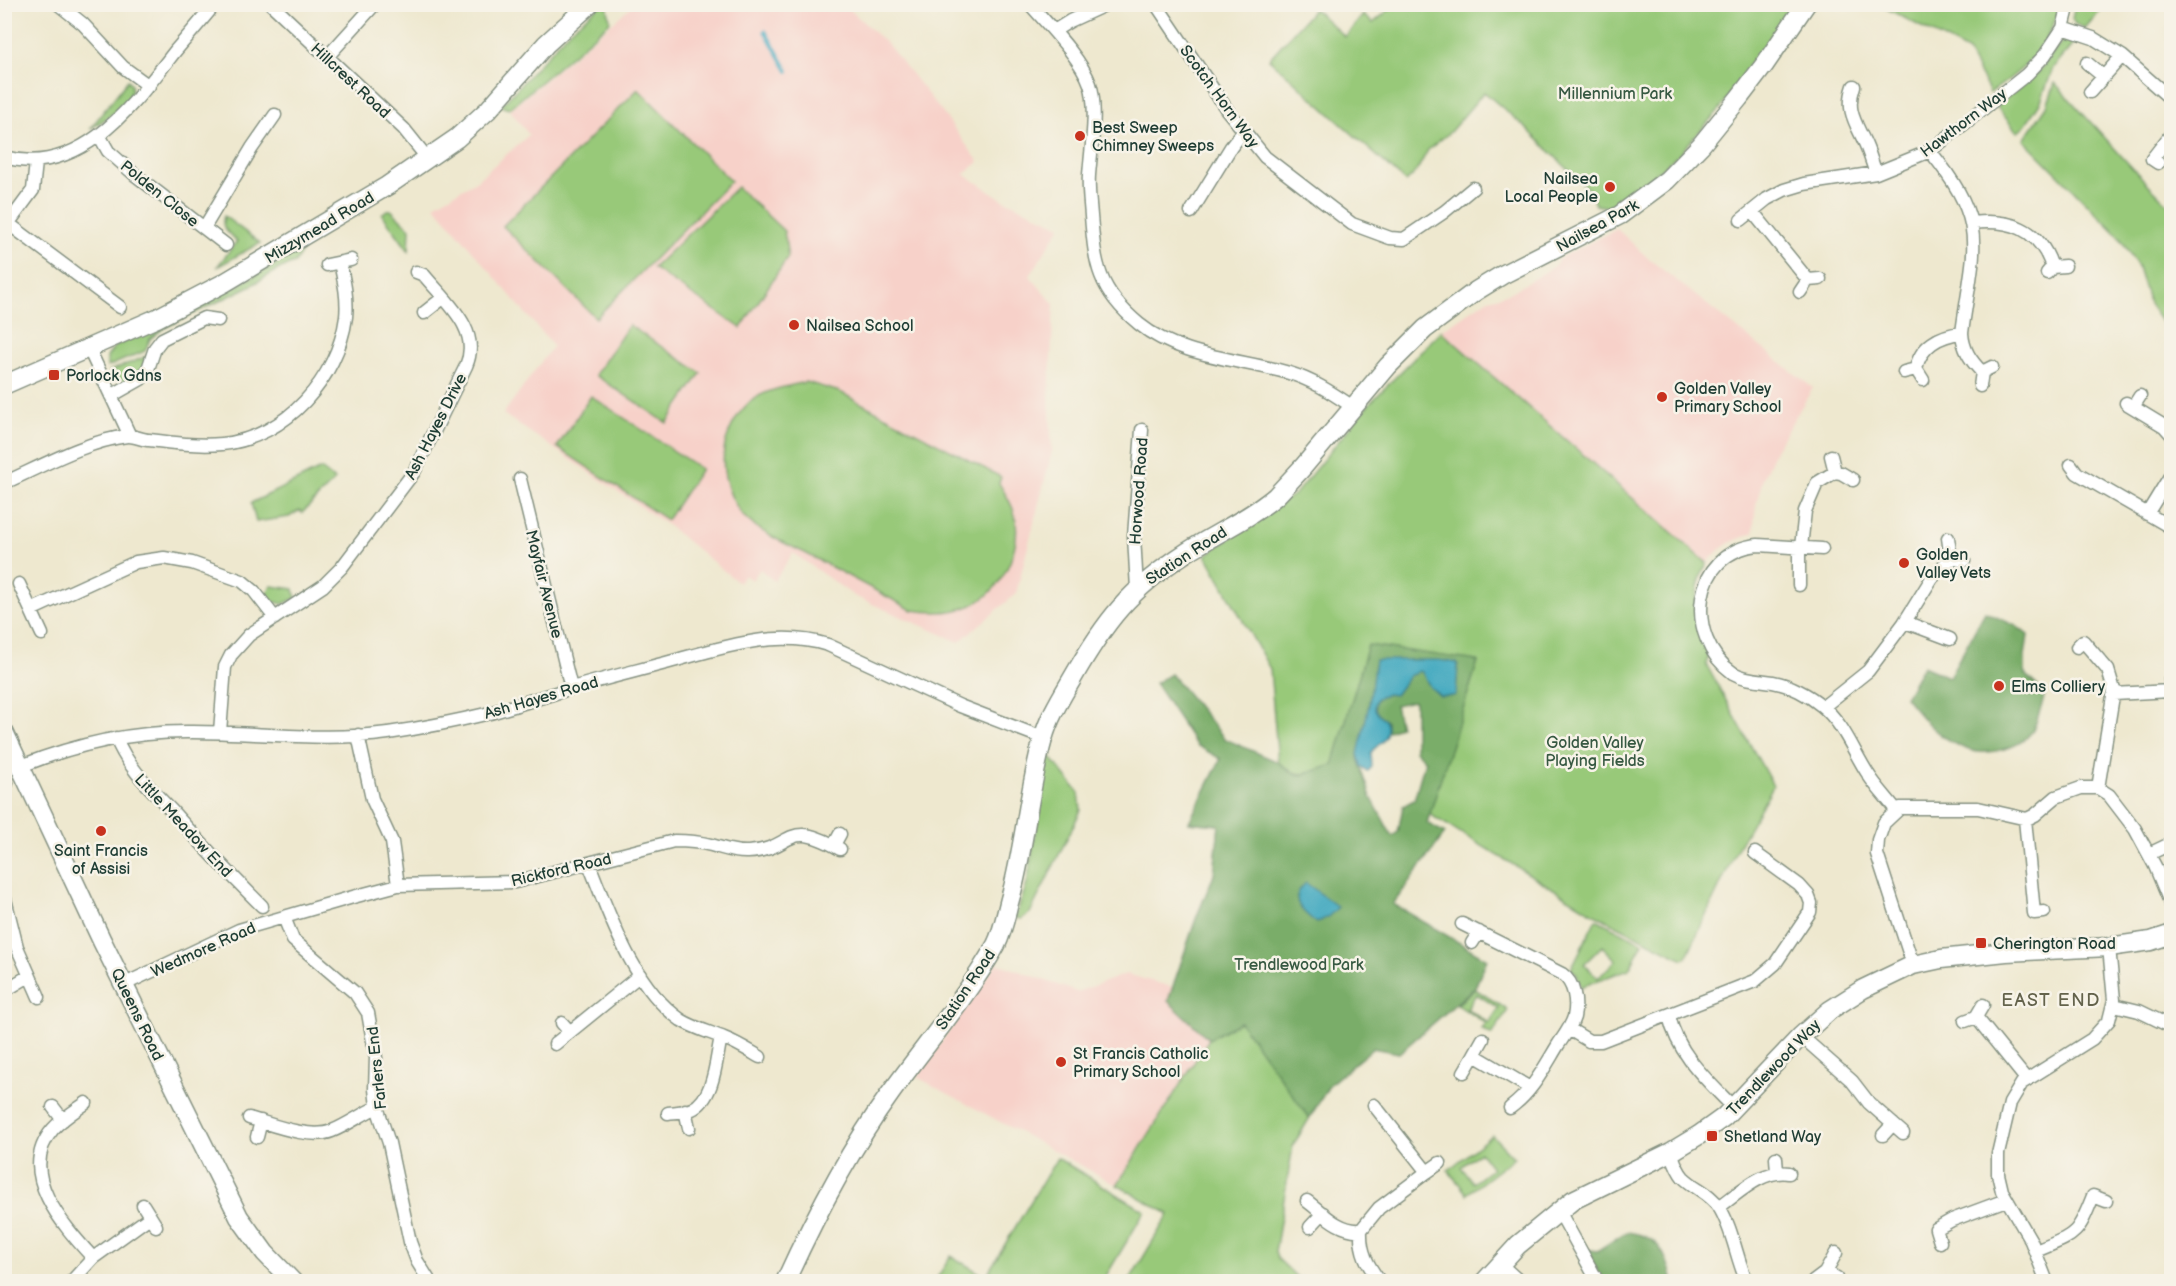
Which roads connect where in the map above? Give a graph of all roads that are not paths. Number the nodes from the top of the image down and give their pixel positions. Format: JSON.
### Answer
{"nodes":[{"id":1,"x":57,"y":4,"type":"edge"},
{"id":2,"x":215,"y":4,"type":"edge"},
{"id":3,"x":271,"y":4,"type":"edge"},
{"id":4,"x":375,"y":4,"type":"edge"},
{"id":5,"x":1030,"y":4,"type":"edge"},
{"id":6,"x":1107,"y":4,"type":"edge"},
{"id":7,"x":1156,"y":4,"type":"edge"},
{"id":8,"x":1806,"y":4,"type":"edge"},
{"id":9,"x":2069,"y":4,"type":"edge"},
{"id":10,"x":580,"y":8,"type":"edge"},
{"id":11,"x":2062,"y":28,"type":"junction"},
{"id":12,"x":1054,"y":31,"type":"junction"},
{"id":13,"x":2122,"y":56,"type":"junction"},
{"id":14,"x":327,"y":57,"type":"junction"},
{"id":15,"x":2087,"y":63,"type":"dead end"},
{"id":16,"x":2104,"y":77,"type":"junction"},
{"id":17,"x":149,"y":86,"type":"junction"},
{"id":18,"x":1854,"y":86,"type":"dead end"},
{"id":19,"x":2090,"y":92,"type":"dead end"},
{"id":20,"x":2172,"y":100,"type":"edge"},
{"id":21,"x":275,"y":115,"type":"dead end"},
{"id":22,"x":1243,"y":132,"type":"junction"},
{"id":23,"x":2172,"y":133,"type":"edge"},
{"id":24,"x":99,"y":135,"type":"junction"},
{"id":25,"x":1930,"y":151,"type":"junction"},
{"id":26,"x":4,"y":157,"type":"edge"},
{"id":27,"x":428,"y":159,"type":"junction"},
{"id":28,"x":36,"y":162,"type":"junction"},
{"id":29,"x":2158,"y":163,"type":"dead end"},
{"id":30,"x":1876,"y":173,"type":"junction"},
{"id":31,"x":1473,"y":188,"type":"dead end"},
{"id":32,"x":1197,"y":208,"type":"dead end"},
{"id":33,"x":1752,"y":211,"type":"junction"},
{"id":34,"x":1741,"y":220,"type":"dead end"},
{"id":35,"x":1972,"y":223,"type":"junction"},
{"id":36,"x":7,"y":226,"type":"edge"},
{"id":37,"x":204,"y":228,"type":"junction"},
{"id":38,"x":226,"y":245,"type":"dead end"},
{"id":39,"x":339,"y":263,"type":"dead end"},
{"id":40,"x":2054,"y":269,"type":"dead end"},
{"id":41,"x":416,"y":272,"type":"dead end"},
{"id":42,"x":1800,"y":292,"type":"dead end"},
{"id":43,"x":443,"y":298,"type":"junction"},
{"id":44,"x":113,"y":307,"type":"dead end"},
{"id":45,"x":424,"y":313,"type":"dead end"},
{"id":46,"x":218,"y":320,"type":"dead end"},
{"id":47,"x":1962,"y":333,"type":"junction"},
{"id":48,"x":88,"y":349,"type":"junction"},
{"id":49,"x":1914,"y":374,"type":"dead end"},
{"id":50,"x":4,"y":385,"type":"edge"},
{"id":51,"x":1980,"y":386,"type":"dead end"},
{"id":52,"x":111,"y":396,"type":"junction"},
{"id":53,"x":2140,"y":396,"type":"dead end"},
{"id":54,"x":1353,"y":407,"type":"junction"},
{"id":55,"x":1142,"y":430,"type":"dead end"},
{"id":56,"x":2172,"y":435,"type":"edge"},
{"id":57,"x":130,"y":436,"type":"junction"},
{"id":58,"x":1831,"y":456,"type":"dead end"},
{"id":59,"x":1835,"y":472,"type":"junction"},
{"id":60,"x":2172,"y":473,"type":"edge"},
{"id":61,"x":520,"y":479,"type":"dead end"},
{"id":62,"x":1853,"y":480,"type":"dead end"},
{"id":63,"x":4,"y":483,"type":"edge"},
{"id":64,"x":2070,"y":485,"type":"dead end"},
{"id":65,"x":2147,"y":514,"type":"junction"},
{"id":66,"x":2172,"y":528,"type":"edge"},
{"id":67,"x":1948,"y":538,"type":"dead end"},
{"id":68,"x":1800,"y":547,"type":"junction"},
{"id":69,"x":1822,"y":549,"type":"dead end"},
{"id":70,"x":1951,"y":558,"type":"junction"},
{"id":71,"x":1964,"y":561,"type":"dead end"},
{"id":72,"x":19,"y":584,"type":"dead end"},
{"id":73,"x":1799,"y":585,"type":"dead end"},
{"id":74,"x":1137,"y":589,"type":"junction"},
{"id":75,"x":31,"y":610,"type":"junction"},
{"id":76,"x":275,"y":618,"type":"junction"},
{"id":77,"x":1905,"y":622,"type":"junction"},
{"id":78,"x":42,"y":634,"type":"dead end"},
{"id":79,"x":1950,"y":639,"type":"dead end"},
{"id":80,"x":2077,"y":647,"type":"dead end"},
{"id":81,"x":571,"y":688,"type":"junction"},
{"id":82,"x":2170,"y":689,"type":"edge"},
{"id":83,"x":2114,"y":694,"type":"junction"},
{"id":84,"x":1823,"y":707,"type":"junction"},
{"id":85,"x":4,"y":732,"type":"edge"},
{"id":86,"x":220,"y":732,"type":"junction"},
{"id":87,"x":358,"y":735,"type":"junction"},
{"id":88,"x":116,"y":738,"type":"junction"},
{"id":89,"x":1043,"y":738,"type":"junction"},
{"id":90,"x":21,"y":766,"type":"junction"},
{"id":91,"x":2098,"y":788,"type":"junction"},
{"id":92,"x":1896,"y":810,"type":"junction"},
{"id":93,"x":2025,"y":819,"type":"junction"},
{"id":94,"x":838,"y":843,"type":"dead end"},
{"id":95,"x":2172,"y":843,"type":"edge"},
{"id":96,"x":1755,"y":853,"type":"dead end"},
{"id":97,"x":2150,"y":854,"type":"junction"},
{"id":98,"x":589,"y":864,"type":"junction"},
{"id":99,"x":398,"y":885,"type":"junction"},
{"id":100,"x":5,"y":899,"type":"edge"},
{"id":101,"x":262,"y":906,"type":"dead end"},
{"id":102,"x":2172,"y":907,"type":"edge"},
{"id":103,"x":2044,"y":912,"type":"dead end"},
{"id":104,"x":284,"y":917,"type":"junction"},
{"id":105,"x":1462,"y":924,"type":"dead end"},
{"id":106,"x":1479,"y":932,"type":"junction"},
{"id":107,"x":2172,"y":934,"type":"edge"},
{"id":108,"x":1472,"y":944,"type":"dead end"},
{"id":109,"x":2109,"y":947,"type":"junction"},
{"id":110,"x":1913,"y":965,"type":"junction"},
{"id":111,"x":640,"y":975,"type":"junction"},
{"id":112,"x":29,"y":976,"type":"junction"},
{"id":113,"x":125,"y":984,"type":"junction"},
{"id":114,"x":4,"y":991,"type":"edge"},
{"id":115,"x":39,"y":997,"type":"dead end"},
{"id":116,"x":1983,"y":1005,"type":"dead end"},
{"id":117,"x":2114,"y":1005,"type":"junction"},
{"id":118,"x":1669,"y":1016,"type":"junction"},
{"id":119,"x":2172,"y":1027,"type":"edge"},
{"id":120,"x":1569,"y":1029,"type":"junction"},
{"id":121,"x":1801,"y":1036,"type":"junction"},
{"id":122,"x":721,"y":1037,"type":"junction"},
{"id":123,"x":1484,"y":1039,"type":"dead end"},
{"id":124,"x":555,"y":1044,"type":"dead end"},
{"id":125,"x":1474,"y":1055,"type":"junction"},
{"id":126,"x":760,"y":1058,"type":"dead end"},
{"id":127,"x":1464,"y":1072,"type":"dead end"},
{"id":128,"x":2025,"y":1079,"type":"junction"},
{"id":129,"x":1530,"y":1088,"type":"junction"},
{"id":130,"x":86,"y":1103,"type":"dead end"},
{"id":131,"x":1374,"y":1105,"type":"dead end"},
{"id":132,"x":53,"y":1107,"type":"dead end"},
{"id":133,"x":377,"y":1107,"type":"junction"},
{"id":134,"x":1510,"y":1108,"type":"dead end"},
{"id":135,"x":1734,"y":1108,"type":"junction"},
{"id":136,"x":685,"y":1110,"type":"junction"},
{"id":137,"x":668,"y":1113,"type":"dead end"},
{"id":138,"x":63,"y":1120,"type":"junction"},
{"id":139,"x":1893,"y":1124,"type":"junction"},
{"id":140,"x":689,"y":1128,"type":"dead end"},
{"id":141,"x":1903,"y":1133,"type":"dead end"},
{"id":142,"x":1883,"y":1135,"type":"dead end"},
{"id":143,"x":257,"y":1137,"type":"dead end"},
{"id":144,"x":1671,"y":1152,"type":"junction"},
{"id":145,"x":1776,"y":1158,"type":"dead end"},
{"id":146,"x":1440,"y":1163,"type":"dead end"},
{"id":147,"x":1427,"y":1173,"type":"junction"},
{"id":148,"x":2006,"y":1200,"type":"junction"},
{"id":149,"x":1307,"y":1201,"type":"dead end"},
{"id":150,"x":2106,"y":1201,"type":"dead end"},
{"id":151,"x":143,"y":1205,"type":"dead end"},
{"id":152,"x":1719,"y":1207,"type":"junction"},
{"id":153,"x":1559,"y":1211,"type":"junction"},
{"id":154,"x":1323,"y":1213,"type":"junction"},
{"id":155,"x":1310,"y":1227,"type":"dead end"},
{"id":156,"x":1361,"y":1230,"type":"junction"},
{"id":157,"x":1940,"y":1242,"type":"dead end"},
{"id":158,"x":2036,"y":1251,"type":"junction"},
{"id":159,"x":1836,"y":1253,"type":"dead end"},
{"id":160,"x":93,"y":1258,"type":"junction"},
{"id":161,"x":1500,"y":1264,"type":"junction"},
{"id":162,"x":71,"y":1281,"type":"edge"},
{"id":163,"x":292,"y":1281,"type":"edge"},
{"id":164,"x":430,"y":1281,"type":"edge"},
{"id":165,"x":785,"y":1281,"type":"edge"},
{"id":166,"x":1380,"y":1281,"type":"edge"},
{"id":167,"x":1484,"y":1281,"type":"edge"},
{"id":168,"x":1520,"y":1281,"type":"edge"},
{"id":169,"x":1598,"y":1281,"type":"edge"},
{"id":170,"x":1747,"y":1281,"type":"edge"},
{"id":171,"x":1814,"y":1281,"type":"edge"},
{"id":172,"x":2047,"y":1281,"type":"edge"}],
"edges":[{"from":1,"to":17,"type":"street"},
{"from":2,"to":17,"type":"street"},
{"from":3,"to":14,"type":"street","name":"Hillcrest Road"},
{"from":4,"to":14,"type":"street"},
{"from":5,"to":12,"type":"street"},
{"from":6,"to":12,"type":"street"},
{"from":7,"to":22,"type":"street","name":"Scotch Horn Way"},
{"from":8,"to":54,"type":"street","name":"Nailsea Park"},
{"from":9,"to":11,"type":"street","name":"Hawthorn Way"},
{"from":10,"to":27,"type":"street","name":"Mizzymead Road"},
{"from":11,"to":13,"type":"street"},
{"from":11,"to":25,"type":"street","name":"Hawthorn Way"},
{"from":12,"to":54,"type":"street"},
{"from":13,"to":16,"type":"street"},
{"from":13,"to":20,"type":"street"},
{"from":14,"to":27,"type":"street","name":"Hillcrest Road"},
{"from":15,"to":16,"type":"street"},
{"from":16,"to":19,"type":"street"},
{"from":17,"to":24,"type":"street"},
{"from":18,"to":30,"type":"street"},
{"from":21,"to":37,"type":"street"},
{"from":22,"to":31,"type":"street","name":"Scotch Horn Way"},
{"from":22,"to":32,"type":"street"},
{"from":23,"to":29,"type":"street"},
{"from":24,"to":28,"type":"street"},
{"from":24,"to":37,"type":"street","name":"Polden Close"},
{"from":25,"to":30,"type":"street","name":"Hawthorn Way"},
{"from":25,"to":35,"type":"street"},
{"from":26,"to":28,"type":"street"},
{"from":27,"to":48,"type":"street","name":"Mizzymead Road"},
{"from":28,"to":36,"type":"street"},
{"from":30,"to":33,"type":"street","name":"Hawthorn Way"},
{"from":33,"to":34,"type":"street","name":"Hawthorn Way"},
{"from":33,"to":42,"type":"street"},
{"from":35,"to":40,"type":"street"},
{"from":35,"to":47,"type":"street"},
{"from":36,"to":44,"type":"street"},
{"from":37,"to":38,"type":"street","name":"Polden Close"},
{"from":39,"to":57,"type":"street"},
{"from":41,"to":43,"type":"street","name":"Ash Hayes Drive"},
{"from":43,"to":45,"type":"street"},
{"from":43,"to":76,"type":"street","name":"Ash Hayes Drive"},
{"from":46,"to":52,"type":"street"},
{"from":47,"to":49,"type":"street"},
{"from":47,"to":51,"type":"street"},
{"from":48,"to":50,"type":"street","name":"Mizzymead Road"},
{"from":48,"to":52,"type":"street"},
{"from":52,"to":57,"type":"street"},
{"from":53,"to":56,"type":"street"},
{"from":54,"to":74,"type":"street","name":"Station Road"},
{"from":55,"to":74,"type":"street","name":"Horwood Road"},
{"from":57,"to":63,"type":"street"},
{"from":58,"to":59,"type":"street"},
{"from":59,"to":62,"type":"street"},
{"from":59,"to":68,"type":"street"},
{"from":60,"to":65,"type":"street"},
{"from":61,"to":81,"type":"street","name":"Mayfair Avenue"},
{"from":64,"to":65,"type":"street"},
{"from":65,"to":66,"type":"street"},
{"from":67,"to":70,"type":"street"},
{"from":68,"to":69,"type":"street"},
{"from":68,"to":73,"type":"street"},
{"from":68,"to":84,"type":"street"},
{"from":70,"to":71,"type":"street"},
{"from":70,"to":77,"type":"street"},
{"from":72,"to":75,"type":"street"},
{"from":74,"to":89,"type":"street","name":"Station Road"},
{"from":75,"to":76,"type":"street"},
{"from":75,"to":78,"type":"street"},
{"from":76,"to":86,"type":"street","name":"Ash Hayes Drive"},
{"from":77,"to":79,"type":"street"},
{"from":77,"to":84,"type":"street"},
{"from":80,"to":83,"type":"street"},
{"from":81,"to":87,"type":"street","name":"Ash Hayes Road"},
{"from":81,"to":89,"type":"street","name":"Ash Hayes Road"},
{"from":82,"to":83,"type":"street"},
{"from":83,"to":91,"type":"street"},
{"from":84,"to":92,"type":"street"},
{"from":85,"to":90,"type":"street","name":"Queens Road"},
{"from":86,"to":87,"type":"street","name":"Ash Hayes Road"},
{"from":86,"to":88,"type":"street","name":"Ash Hayes Road"},
{"from":87,"to":99,"type":"street"},
{"from":88,"to":90,"type":"street","name":"Ash Hayes Road"},
{"from":88,"to":101,"type":"street","name":"Little Meadow End"},
{"from":89,"to":165,"type":"street","name":"Station Road"},
{"from":90,"to":113,"type":"street","name":"Queens Road"},
{"from":91,"to":93,"type":"street"},
{"from":91,"to":97,"type":"street"},
{"from":92,"to":93,"type":"street"},
{"from":92,"to":110,"type":"street"},
{"from":93,"to":103,"type":"street"},
{"from":94,"to":98,"type":"street","name":"Rickford Road"},
{"from":95,"to":97,"type":"street"},
{"from":96,"to":118,"type":"street"},
{"from":97,"to":102,"type":"street"},
{"from":98,"to":99,"type":"street","name":"Rickford Road"},
{"from":98,"to":111,"type":"street"},
{"from":99,"to":104,"type":"street","name":"Rickford Road"},
{"from":100,"to":112,"type":"street"},
{"from":104,"to":113,"type":"street","name":"Wedmore Road"},
{"from":104,"to":133,"type":"street","name":"Farlers End"},
{"from":105,"to":106,"type":"street"},
{"from":106,"to":108,"type":"street"},
{"from":106,"to":120,"type":"street"},
{"from":107,"to":109,"type":"street","name":"Trendlewood Way"},
{"from":109,"to":110,"type":"street","name":"Trendlewood Way"},
{"from":109,"to":117,"type":"street"},
{"from":110,"to":121,"type":"street","name":"Trendlewood Way"},
{"from":111,"to":122,"type":"street"},
{"from":111,"to":124,"type":"street"},
{"from":112,"to":114,"type":"street"},
{"from":112,"to":115,"type":"street"},
{"from":113,"to":163,"type":"street","name":"Queens Road"},
{"from":116,"to":128,"type":"street"},
{"from":117,"to":119,"type":"street"},
{"from":117,"to":128,"type":"street"},
{"from":118,"to":120,"type":"street"},
{"from":118,"to":135,"type":"street"},
{"from":120,"to":129,"type":"street"},
{"from":121,"to":135,"type":"street","name":"Trendlewood Way"},
{"from":121,"to":139,"type":"street"},
{"from":122,"to":126,"type":"street"},
{"from":122,"to":136,"type":"street"},
{"from":123,"to":125,"type":"street"},
{"from":125,"to":127,"type":"street"},
{"from":125,"to":129,"type":"street"},
{"from":128,"to":148,"type":"street"},
{"from":129,"to":134,"type":"street"},
{"from":130,"to":138,"type":"street"},
{"from":131,"to":147,"type":"street"},
{"from":132,"to":138,"type":"street"},
{"from":133,"to":143,"type":"street"},
{"from":133,"to":164,"type":"street","name":"Farlers End"},
{"from":135,"to":144,"type":"street","name":"Trendlewood Way"},
{"from":136,"to":137,"type":"street"},
{"from":136,"to":140,"type":"street"},
{"from":138,"to":160,"type":"street"},
{"from":139,"to":141,"type":"street"},
{"from":139,"to":142,"type":"street"},
{"from":144,"to":152,"type":"street"},
{"from":144,"to":153,"type":"street","name":"Trendlewood Way"},
{"from":145,"to":152,"type":"street"},
{"from":146,"to":147,"type":"street"},
{"from":147,"to":156,"type":"street"},
{"from":148,"to":157,"type":"street"},
{"from":148,"to":158,"type":"street"},
{"from":149,"to":154,"type":"street"},
{"from":150,"to":158,"type":"street"},
{"from":151,"to":160,"type":"street"},
{"from":152,"to":170,"type":"street"},
{"from":153,"to":161,"type":"street","name":"Trendlewood Way"},
{"from":153,"to":169,"type":"street"},
{"from":154,"to":155,"type":"street"},
{"from":154,"to":156,"type":"street"},
{"from":156,"to":166,"type":"street"},
{"from":158,"to":172,"type":"street"},
{"from":159,"to":171,"type":"street"},
{"from":160,"to":162,"type":"street"},
{"from":161,"to":167,"type":"street","name":"Trendlewood Way"},
{"from":161,"to":168,"type":"street"}]}
